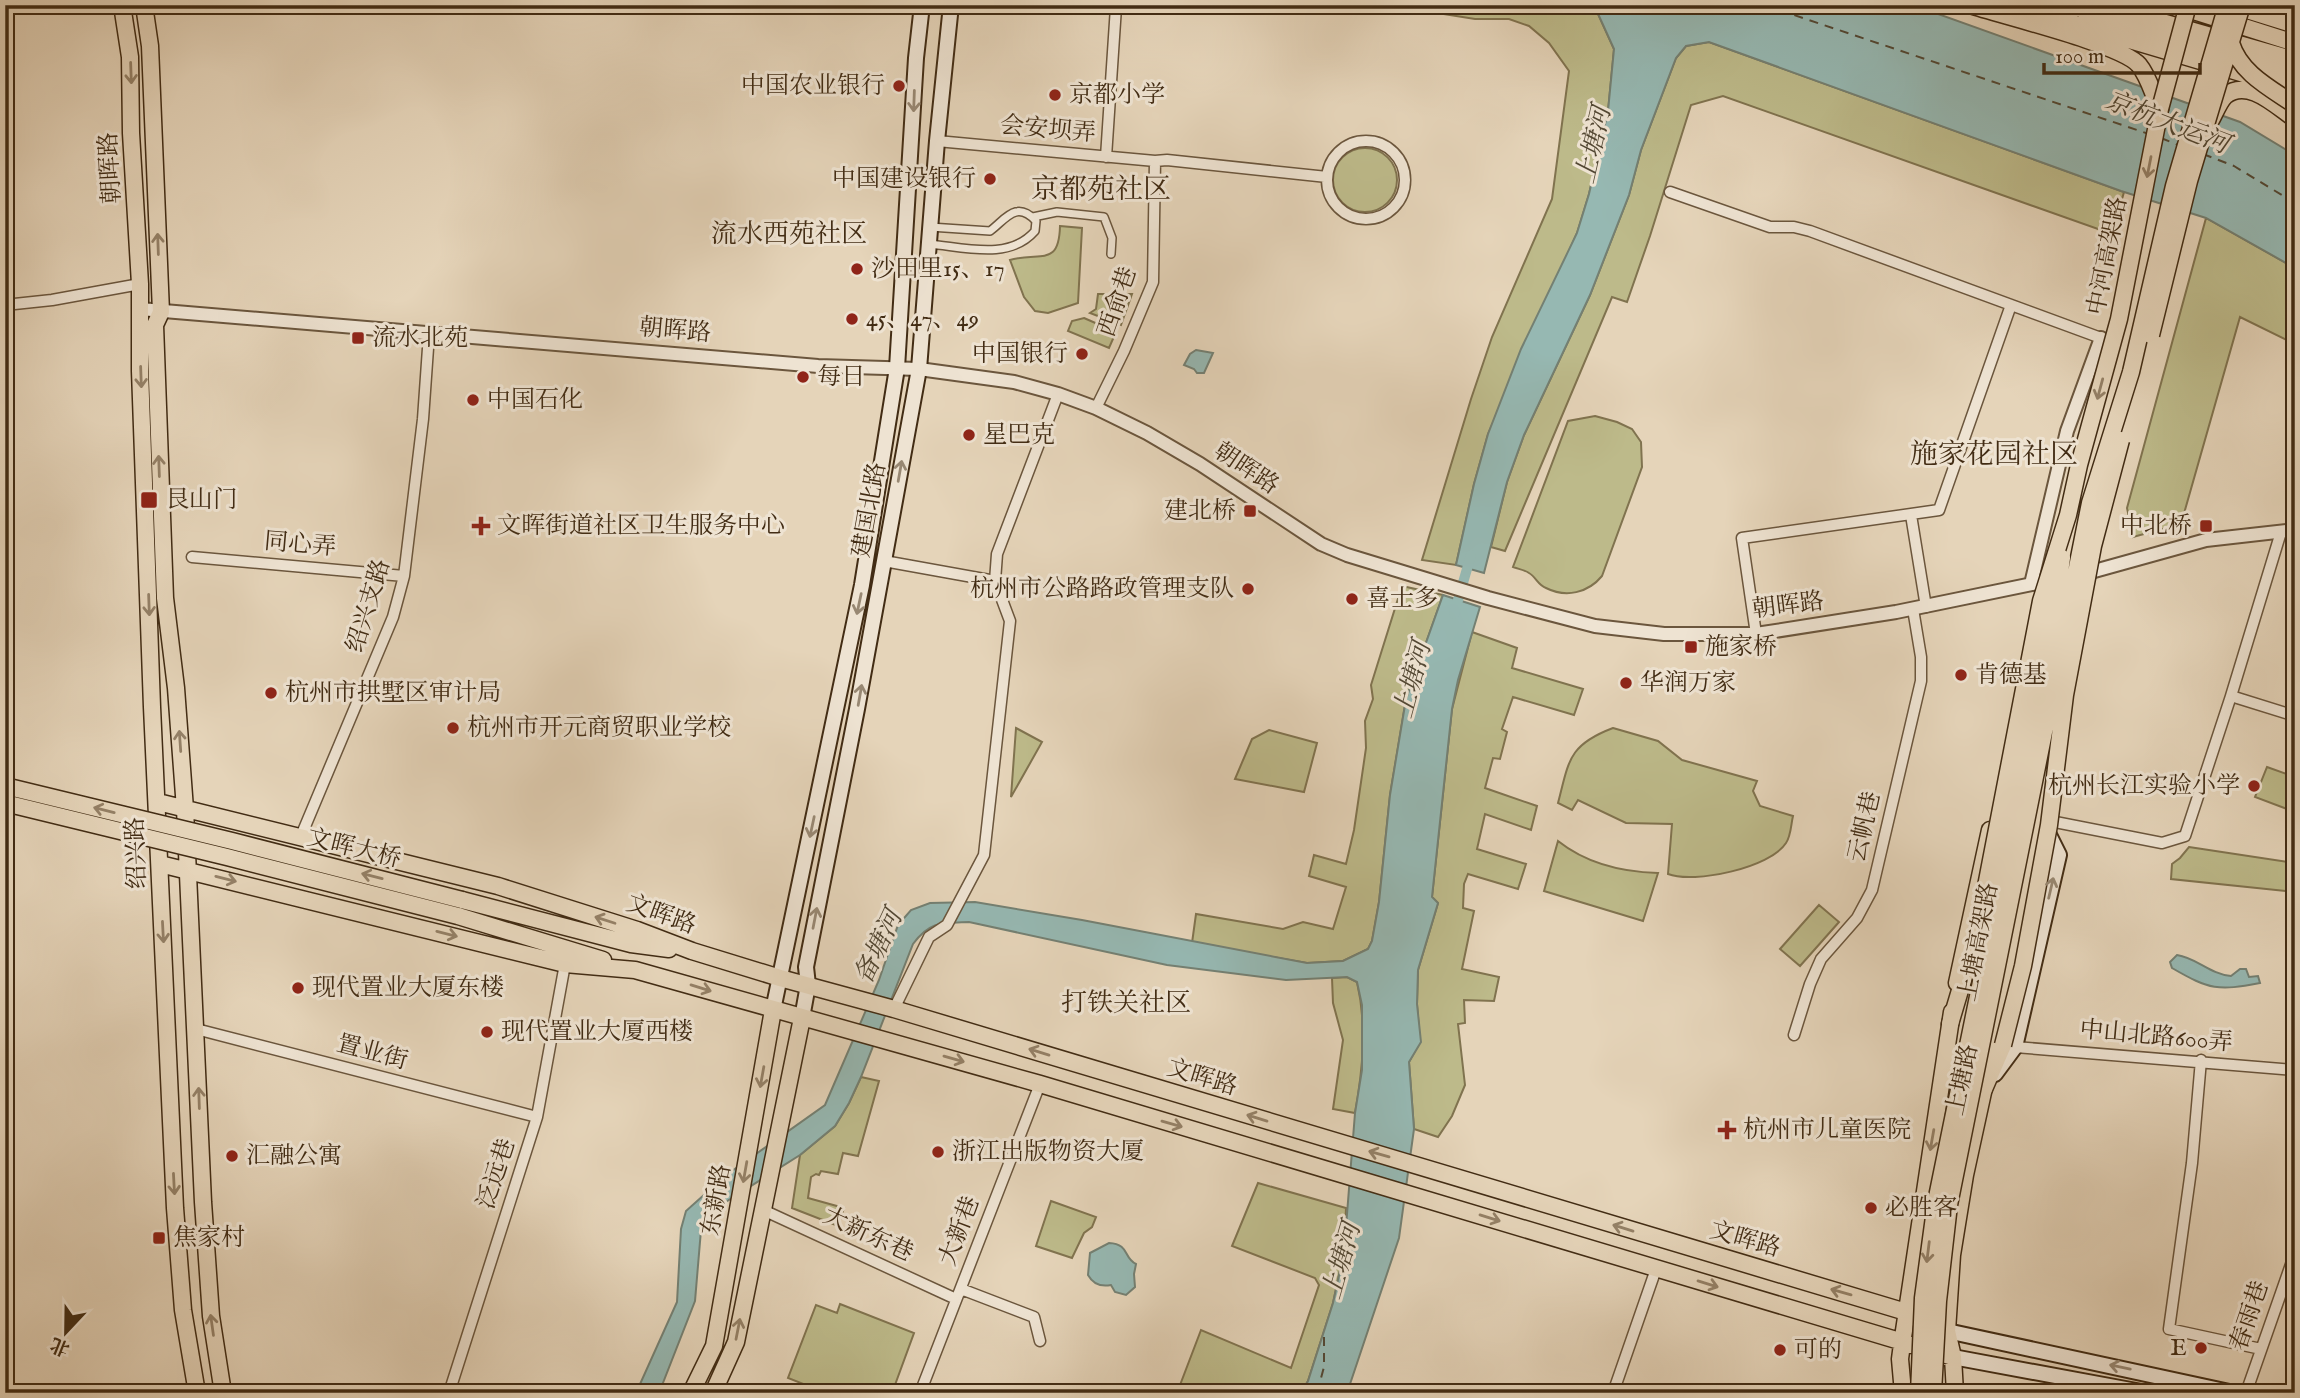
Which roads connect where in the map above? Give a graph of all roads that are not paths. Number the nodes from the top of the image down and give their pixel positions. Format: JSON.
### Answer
{"nodes":[{"id":1,"x":122,"y":5,"type":"edge"},
{"id":2,"x":144,"y":5,"type":"edge"},
{"id":3,"x":1970,"y":5,"type":"edge"},
{"id":4,"x":2011,"y":5,"type":"edge"},
{"id":5,"x":2175,"y":5,"type":"edge"},
{"id":6,"x":2188,"y":5,"type":"edge"},
{"id":7,"x":2229,"y":5,"type":"edge"},
{"id":8,"x":2242,"y":5,"type":"edge"},
{"id":9,"x":2064,"y":6,"type":"edge"},
{"id":10,"x":922,"y":7,"type":"edge"},
{"id":11,"x":1116,"y":7,"type":"edge"},
{"id":12,"x":951,"y":10,"type":"edge"},
{"id":13,"x":2295,"y":25,"type":"edge"},
{"id":14,"x":2231,"y":43,"type":"junction"},
{"id":15,"x":2295,"y":43,"type":"edge"},
{"id":16,"x":2295,"y":60,"type":"edge"},
{"id":17,"x":2295,"y":75,"type":"edge"},
{"id":18,"x":2295,"y":81,"type":"edge"},
{"id":19,"x":2295,"y":105,"type":"edge"},
{"id":20,"x":2160,"y":109,"type":"junction"},
{"id":21,"x":2295,"y":119,"type":"edge"},
{"id":22,"x":2201,"y":138,"type":"junction"},
{"id":23,"x":937,"y":141,"type":"junction"},
{"id":24,"x":1106,"y":157,"type":"junction"},
{"id":25,"x":1155,"y":161,"type":"junction"},
{"id":26,"x":1327,"y":177,"type":"junction"},
{"id":27,"x":1670,"y":192,"type":"dead end"},
{"id":28,"x":1033,"y":217,"type":"junction"},
{"id":29,"x":930,"y":227,"type":"junction"},
{"id":30,"x":929,"y":244,"type":"junction"},
{"id":31,"x":1111,"y":254,"type":"dead end"},
{"id":32,"x":140,"y":284,"type":"junction"},
{"id":33,"x":2011,"y":305,"type":"junction"},
{"id":34,"x":5,"y":306,"type":"edge"},
{"id":35,"x":140,"y":309,"type":"junction"},
{"id":36,"x":160,"y":312,"type":"junction"},
{"id":37,"x":429,"y":334,"type":"junction"},
{"id":38,"x":2101,"y":338,"type":"joint"},
{"id":39,"x":897,"y":368,"type":"junction"},
{"id":40,"x":919,"y":369,"type":"junction"},
{"id":41,"x":1058,"y":394,"type":"junction"},
{"id":42,"x":1096,"y":408,"type":"junction"},
{"id":43,"x":2113,"y":467,"type":"junction"},
{"id":44,"x":2090,"y":503,"type":"junction"},
{"id":45,"x":1911,"y":514,"type":"junction"},
{"id":46,"x":2068,"y":515,"type":"junction"},
{"id":47,"x":2288,"y":531,"type":"edge"},
{"id":48,"x":192,"y":556,"type":"dead end"},
{"id":49,"x":884,"y":561,"type":"junction"},
{"id":50,"x":2091,"y":574,"type":"junction"},
{"id":51,"x":404,"y":576,"type":"junction"},
{"id":52,"x":2053,"y":580,"type":"junction"},
{"id":53,"x":995,"y":581,"type":"junction"},
{"id":54,"x":2031,"y":584,"type":"junction"},
{"id":55,"x":1919,"y":608,"type":"junction"},
{"id":56,"x":1756,"y":634,"type":"junction"},
{"id":57,"x":2231,"y":696,"type":"junction"},
{"id":58,"x":2295,"y":716,"type":"edge"},
{"id":59,"x":5,"y":786,"type":"edge"},
{"id":60,"x":158,"y":802,"type":"junction"},
{"id":61,"x":5,"y":803,"type":"edge"},
{"id":62,"x":185,"y":809,"type":"junction"},
{"id":63,"x":2041,"y":819,"type":"junction"},
{"id":64,"x":302,"y":836,"type":"junction"},
{"id":65,"x":160,"y":864,"type":"junction"},
{"id":66,"x":187,"y":869,"type":"junction"},
{"id":67,"x":460,"y":908,"type":"junction"},
{"id":68,"x":692,"y":951,"type":"junction"},
{"id":69,"x":565,"y":964,"type":"junction"},
{"id":70,"x":635,"y":970,"type":"junction"},
{"id":71,"x":780,"y":978,"type":"junction"},
{"id":72,"x":808,"y":985,"type":"junction"},
{"id":73,"x":894,"y":1009,"type":"junction"},
{"id":74,"x":773,"y":1010,"type":"junction"},
{"id":75,"x":802,"y":1018,"type":"junction"},
{"id":76,"x":1950,"y":1024,"type":"junction"},
{"id":77,"x":197,"y":1029,"type":"junction"},
{"id":78,"x":1794,"y":1035,"type":"dead end"},
{"id":79,"x":2009,"y":1046,"type":"junction"},
{"id":80,"x":2201,"y":1060,"type":"junction"},
{"id":81,"x":2295,"y":1070,"type":"edge"},
{"id":82,"x":1040,"y":1084,"type":"junction"},
{"id":83,"x":1984,"y":1089,"type":"junction"},
{"id":84,"x":537,"y":1117,"type":"junction"},
{"id":85,"x":762,"y":1210,"type":"junction"},
{"id":86,"x":2295,"y":1253,"type":"edge"},
{"id":87,"x":1656,"y":1269,"type":"junction"},
{"id":88,"x":959,"y":1294,"type":"junction"},
{"id":89,"x":1906,"y":1312,"type":"junction"},
{"id":90,"x":1947,"y":1331,"type":"junction"},
{"id":91,"x":1040,"y":1341,"type":"dead end"},
{"id":92,"x":1902,"y":1344,"type":"junction"},
{"id":93,"x":2261,"y":1349,"type":"junction"},
{"id":94,"x":1953,"y":1357,"type":"junction"},
{"id":95,"x":197,"y":1393,"type":"edge"},
{"id":96,"x":223,"y":1393,"type":"edge"},
{"id":97,"x":449,"y":1393,"type":"edge"},
{"id":98,"x":691,"y":1393,"type":"edge"},
{"id":99,"x":713,"y":1393,"type":"edge"},
{"id":100,"x":920,"y":1393,"type":"edge"},
{"id":101,"x":1613,"y":1393,"type":"edge"},
{"id":102,"x":1903,"y":1393,"type":"edge"},
{"id":103,"x":1919,"y":1393,"type":"edge"},
{"id":104,"x":1933,"y":1393,"type":"edge"},
{"id":105,"x":1955,"y":1393,"type":"edge"},
{"id":106,"x":2147,"y":1393,"type":"edge"},
{"id":107,"x":2234,"y":1393,"type":"edge"},
{"id":108,"x":2246,"y":1393,"type":"edge"}],
"edges":[{"from":1,"to":32,"type":"main road","name":"朝晖路","one_way":true},
{"from":36,"to":2,"type":"main road","name":"朝晖路","one_way":true},
{"from":3,"to":20,"type":"main road"},
{"from":4,"to":18,"type":"main road"},
{"from":5,"to":15,"type":"main road"},
{"from":6,"to":20,"type":"main road","name":"中河高架路","bridge":true},
{"from":7,"to":13,"type":"main road"},
{"from":7,"to":44,"type":"main road","name":"中河高架路","bridge":true},
{"from":8,"to":14,"type":"main road","bridge":true},
{"from":9,"to":16,"type":"main road"},
{"from":9,"to":17,"type":"main road"},
{"from":10,"to":39,"type":"main road","name":"建国北路","one_way":true},
{"from":11,"to":24,"type":"street"},
{"from":12,"to":23,"type":"main road","name":"建国北路"},
{"from":14,"to":19,"type":"main road","bridge":true},
{"from":14,"to":22,"type":"main road","bridge":true},
{"from":20,"to":46,"type":"main road","name":"中河高架路","one_way":true,"bridge":true},
{"from":21,"to":22,"type":"main road","bridge":true},
{"from":22,"to":43,"type":"main road","bridge":true},
{"from":23,"to":24,"type":"street","name":"会安坝弄"},
{"from":23,"to":29,"type":"main road","name":"建国北路"},
{"from":24,"to":25,"type":"street","name":"会安坝弄"},
{"from":25,"to":26,"type":"street","name":"会安坝弄"},
{"from":25,"to":42,"type":"street","name":"西俞巷"},
{"from":26,"to":26,"type":"street"},
{"from":27,"to":33,"type":"street"},
{"from":28,"to":29,"type":"street"},
{"from":28,"to":30,"type":"street"},
{"from":28,"to":31,"type":"street"},
{"from":29,"to":30,"type":"main road","name":"建国北路"},
{"from":30,"to":40,"type":"main road","name":"建国北路"},
{"from":32,"to":34,"type":"street"},
{"from":32,"to":35,"type":"main road","name":"朝晖路"},
{"from":33,"to":38,"type":"street"},
{"from":33,"to":45,"type":"street"},
{"from":35,"to":36,"type":"street","name":"朝晖路"},
{"from":35,"to":60,"type":"main road","name":"绍兴路","one_way":true},
{"from":36,"to":37,"type":"street","name":"朝晖路"},
{"from":62,"to":36,"type":"main road","name":"绍兴路","one_way":true},
{"from":37,"to":39,"type":"street","name":"朝晖路"},
{"from":37,"to":51,"type":"street","name":"绍兴支路"},
{"from":38,"to":54,"type":"street"},
{"from":39,"to":40,"type":"street","name":"朝晖路"},
{"from":39,"to":71,"type":"main road","name":"建国北路","one_way":true},
{"from":40,"to":41,"type":"street","name":"朝晖路"},
{"from":49,"to":40,"type":"main road","name":"建国北路","one_way":true},
{"from":41,"to":42,"type":"street","name":"朝晖路"},
{"from":41,"to":53,"type":"street"},
{"from":42,"to":56,"type":"street","name":"朝晖路"},
{"from":43,"to":44,"type":"main road","bridge":true},
{"from":43,"to":79,"type":"main road","bridge":true},
{"from":44,"to":104,"type":"main road","name":"上塘高架路","bridge":true},
{"from":45,"to":55,"type":"street","name":"云帆巷"},
{"from":45,"to":56,"type":"street"},
{"from":46,"to":76,"type":"main road","bridge":true},
{"from":46,"to":103,"type":"main road","name":"上塘高架路","one_way":true,"bridge":true},
{"from":47,"to":50,"type":"street","name":"朝晖路"},
{"from":47,"to":57,"type":"street"},
{"from":48,"to":51,"type":"street","name":"同心弄"},
{"from":49,"to":53,"type":"street"},
{"from":72,"to":49,"type":"main road","name":"建国北路","one_way":true},
{"from":50,"to":52,"type":"street","name":"朝晖路"},
{"from":50,"to":63,"type":"main road","name":"上塘路"},
{"from":51,"to":64,"type":"street","name":"绍兴支路"},
{"from":52,"to":54,"type":"street","name":"朝晖路"},
{"from":52,"to":76,"type":"main road","name":"上塘路"},
{"from":53,"to":73,"type":"street"},
{"from":54,"to":55,"type":"street","name":"朝晖路"},
{"from":55,"to":56,"type":"street","name":"朝晖路"},
{"from":55,"to":78,"type":"street","name":"云帆巷"},
{"from":57,"to":58,"type":"street"},
{"from":57,"to":63,"type":"street"},
{"from":67,"to":59,"type":"main road","name":"文晖大桥","one_way":true,"bridge":true},
{"from":60,"to":62,"type":"main road","name":"文晖路"},
{"from":60,"to":65,"type":"main road","name":"绍兴路"},
{"from":61,"to":67,"type":"main road","name":"文晖大桥","bridge":true},
{"from":62,"to":64,"type":"main road","name":"文晖路"},
{"from":62,"to":66,"type":"main road","name":"绍兴路"},
{"from":79,"to":63,"type":"main road","one_way":true},
{"from":63,"to":83,"type":"main road","name":"上塘路"},
{"from":68,"to":64,"type":"main road","name":"文晖路","one_way":true},
{"from":65,"to":66,"type":"main road"},
{"from":65,"to":95,"type":"main road","name":"绍兴路","one_way":true},
{"from":66,"to":69,"type":"main road","one_way":true},
{"from":66,"to":77,"type":"main road","name":"绍兴路"},
{"from":67,"to":68,"type":"main road","name":"文晖大桥"},
{"from":67,"to":70,"type":"main road","name":"文晖大桥"},
{"from":68,"to":71,"type":"main road","name":"文晖路"},
{"from":69,"to":70,"type":"main road"},
{"from":69,"to":84,"type":"street","name":"泛远巷"},
{"from":70,"to":74,"type":"main road","one_way":true},
{"from":71,"to":72,"type":"main road","name":"文晖路"},
{"from":71,"to":74,"type":"main road","name":"建国北路"},
{"from":72,"to":73,"type":"main road","name":"文晖路"},
{"from":72,"to":75,"type":"main road","name":"建国北路"},
{"from":89,"to":73,"type":"main road","name":"文晖路","one_way":true},
{"from":74,"to":75,"type":"main road"},
{"from":74,"to":98,"type":"main road","name":"东新路","one_way":true},
{"from":75,"to":82,"type":"main road","one_way":true},
{"from":75,"to":85,"type":"main road","name":"东新路"},
{"from":76,"to":89,"type":"main road","name":"上塘路","one_way":true},
{"from":77,"to":84,"type":"street","name":"置业街"},
{"from":96,"to":77,"type":"main road","name":"绍兴路","one_way":true},
{"from":79,"to":80,"type":"street","name":"中山北路600弄"},
{"from":79,"to":83,"type":"main road"},
{"from":80,"to":81,"type":"street","name":"中山北路600弄"},
{"from":80,"to":93,"type":"street"},
{"from":82,"to":87,"type":"main road","one_way":true},
{"from":82,"to":88,"type":"street","name":"大新巷"},
{"from":83,"to":90,"type":"main road","name":"上塘路"},
{"from":84,"to":97,"type":"street","name":"泛远巷"},
{"from":85,"to":88,"type":"street","name":"大新东巷"},
{"from":99,"to":85,"type":"main road","name":"东新路","one_way":true},
{"from":86,"to":93,"type":"street","name":"春雨巷"},
{"from":87,"to":92,"type":"main road","one_way":true},
{"from":87,"to":101,"type":"street"},
{"from":88,"to":91,"type":"street","name":"大新东巷"},
{"from":88,"to":100,"type":"street","name":"大新巷"},
{"from":89,"to":90,"type":"main road","name":"文晖路"},
{"from":89,"to":92,"type":"main road","name":"上塘路"},
{"from":90,"to":94,"type":"main road","name":"上塘路"},
{"from":107,"to":90,"type":"main road","name":"文晖路","one_way":true},
{"from":92,"to":94,"type":"main road"},
{"from":92,"to":102,"type":"main road","name":"上塘路"},
{"from":93,"to":108,"type":"street","name":"春雨巷"},
{"from":94,"to":105,"type":"main road","name":"上塘路"},
{"from":94,"to":106,"type":"main road"}]}
